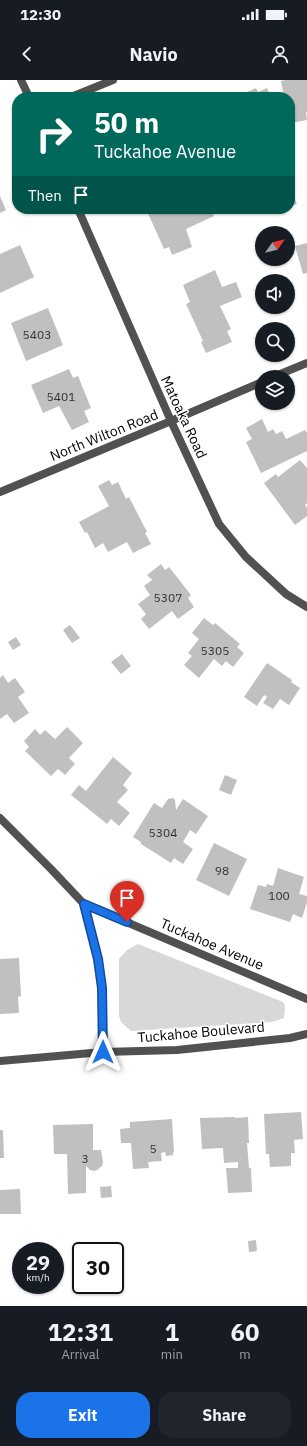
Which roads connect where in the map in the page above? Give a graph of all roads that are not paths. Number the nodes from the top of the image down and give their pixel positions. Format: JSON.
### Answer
{"nodes":[{"id":1,"x":21,"y":80,"type":"edge"},
{"id":2,"x":113,"y":80,"type":"edge"},
{"id":3,"x":27,"y":92,"type":"edge"},
{"id":4,"x":83,"y":92,"type":"edge"},
{"id":5,"x":80,"y":214,"type":"edge"},
{"id":6,"x":307,"y":363,"type":"edge"},
{"id":7,"x":290,"y":370,"type":"edge"},
{"id":8,"x":255,"y":385,"type":"edge"},
{"id":9,"x":171,"y":421,"type":"junction"},
{"id":10,"x":0,"y":492,"type":"edge"},
{"id":11,"x":307,"y":607,"type":"edge"},
{"id":12,"x":0,"y":818,"type":"edge"},
{"id":13,"x":84,"y":904,"type":"junction"},
{"id":14,"x":307,"y":999,"type":"edge"},
{"id":15,"x":307,"y":1034,"type":"edge"},
{"id":16,"x":103,"y":1052,"type":"junction"},
{"id":17,"x":0,"y":1060,"type":"edge"}],
"edges":[{"from":1,"to":3,"type":"street"},
{"from":2,"to":4,"type":"street"},
{"from":5,"to":9,"type":"street","name":"Matoaka Road"},
{"from":6,"to":7,"type":"street"},
{"from":8,"to":9,"type":"street","name":"North Wilton Road"},
{"from":9,"to":10,"type":"street","name":"North Wilton Road"},
{"from":9,"to":11,"type":"street","name":"Matoaka Road"},
{"from":12,"to":13,"type":"street","name":"Tuckahoe Avenue"},
{"from":13,"to":14,"type":"street","name":"Tuckahoe Avenue"},
{"from":13,"to":16,"type":"street","name":"Tuckahoe Avenue"},
{"from":15,"to":16,"type":"street","name":"Tuckahoe Boulevard"},
{"from":16,"to":17,"type":"street","name":"Tuckahoe Boulevard"}]}
